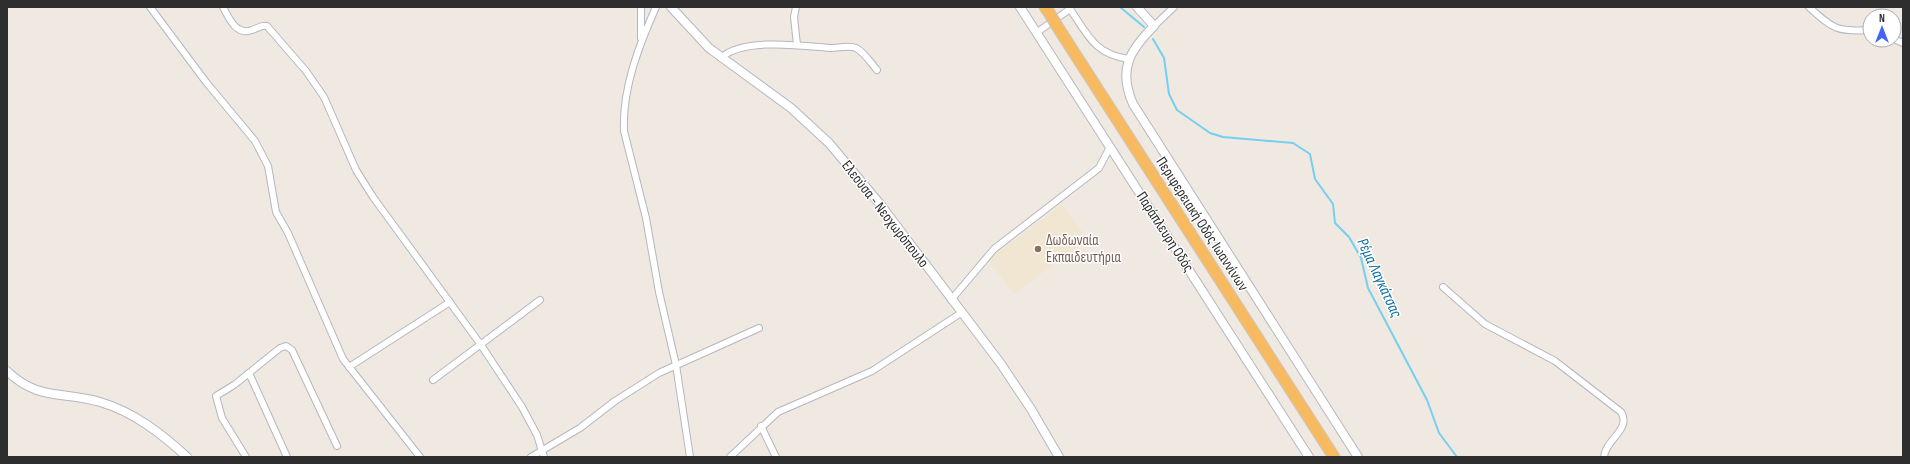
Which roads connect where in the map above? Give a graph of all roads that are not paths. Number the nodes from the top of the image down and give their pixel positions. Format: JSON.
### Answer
{"nodes":[{"id":1,"x":150,"y":7,"type":"edge"},
{"id":2,"x":223,"y":7,"type":"edge"},
{"id":3,"x":641,"y":7,"type":"edge"},
{"id":4,"x":656,"y":7,"type":"edge"},
{"id":5,"x":671,"y":7,"type":"edge"},
{"id":6,"x":796,"y":7,"type":"edge"},
{"id":7,"x":1020,"y":7,"type":"edge"},
{"id":8,"x":1137,"y":7,"type":"edge"},
{"id":9,"x":1174,"y":7,"type":"edge"},
{"id":10,"x":1809,"y":7,"type":"edge"},
{"id":11,"x":1047,"y":11,"type":"edge"},
{"id":12,"x":1154,"y":26,"type":"junction"},
{"id":13,"x":1862,"y":30,"type":"edge"},
{"id":14,"x":1036,"y":33,"type":"junction"},
{"id":15,"x":641,"y":40,"type":"junction"},
{"id":16,"x":797,"y":45,"type":"junction"},
{"id":17,"x":721,"y":58,"type":"junction"},
{"id":18,"x":1129,"y":59,"type":"junction"},
{"id":19,"x":877,"y":70,"type":"dead end"},
{"id":20,"x":1110,"y":147,"type":"junction"},
{"id":21,"x":1443,"y":288,"type":"dead end"},
{"id":22,"x":540,"y":300,"type":"dead end"},
{"id":23,"x":952,"y":300,"type":"junction"},
{"id":24,"x":450,"y":302,"type":"junction"},
{"id":25,"x":961,"y":313,"type":"junction"},
{"id":26,"x":759,"y":328,"type":"dead end"},
{"id":27,"x":481,"y":345,"type":"junction"},
{"id":28,"x":676,"y":365,"type":"junction"},
{"id":29,"x":349,"y":367,"type":"junction"},
{"id":30,"x":7,"y":371,"type":"edge"},
{"id":31,"x":249,"y":373,"type":"junction"},
{"id":32,"x":433,"y":380,"type":"dead end"},
{"id":33,"x":761,"y":426,"type":"junction"},
{"id":34,"x":337,"y":446,"type":"dead end"},
{"id":35,"x":543,"y":454,"type":"edge"},
{"id":36,"x":187,"y":457,"type":"edge"},
{"id":37,"x":246,"y":457,"type":"edge"},
{"id":38,"x":287,"y":457,"type":"edge"},
{"id":39,"x":420,"y":457,"type":"edge"},
{"id":40,"x":531,"y":457,"type":"edge"},
{"id":41,"x":690,"y":457,"type":"edge"},
{"id":42,"x":730,"y":457,"type":"edge"},
{"id":43,"x":776,"y":457,"type":"edge"},
{"id":44,"x":1059,"y":457,"type":"edge"},
{"id":45,"x":1309,"y":457,"type":"edge"},
{"id":46,"x":1334,"y":457,"type":"edge"},
{"id":47,"x":1358,"y":457,"type":"edge"},
{"id":48,"x":1604,"y":457,"type":"edge"}],
"edges":[{"from":1,"to":29,"type":"street"},
{"from":2,"to":24,"type":"street"},
{"from":3,"to":15,"type":"street"},
{"from":4,"to":15,"type":"street"},
{"from":5,"to":17,"type":"street","name":"Ελεούσα - Νεοχωρόπουλο"},
{"from":6,"to":16,"type":"street"},
{"from":7,"to":14,"type":"street","name":"Παράπλευρη Οδός"},
{"from":8,"to":12,"type":"street"},
{"from":9,"to":12,"type":"street"},
{"from":10,"to":13,"type":"street"},
{"from":11,"to":46,"type":"highway","name":"Περιφερειακή Οδός Ιωαννίνων","bridge":true},
{"from":12,"to":18,"type":"street"},
{"from":14,"to":18,"type":"street"},
{"from":14,"to":20,"type":"street","name":"Παράπλευρη Οδός"},
{"from":15,"to":28,"type":"street"},
{"from":16,"to":17,"type":"street"},
{"from":16,"to":19,"type":"street"},
{"from":17,"to":23,"type":"street","name":"Ελεούσα - Νεοχωρόπουλο"},
{"from":18,"to":47,"type":"street"},
{"from":20,"to":23,"type":"street"},
{"from":20,"to":45,"type":"street","name":"Παράπλευρη Οδός"},
{"from":21,"to":48,"type":"street"},
{"from":22,"to":27,"type":"street"},
{"from":23,"to":25,"type":"street","name":"Ελεούσα - Νεοχωρόπουλο"},
{"from":24,"to":27,"type":"street"},
{"from":24,"to":29,"type":"street"},
{"from":25,"to":33,"type":"street"},
{"from":25,"to":44,"type":"street","name":"Ελεούσα - Νεοχωρόπουλο"},
{"from":26,"to":28,"type":"street"},
{"from":27,"to":32,"type":"street"},
{"from":27,"to":35,"type":"street"},
{"from":28,"to":35,"type":"street"},
{"from":28,"to":41,"type":"street"},
{"from":29,"to":39,"type":"street"},
{"from":30,"to":36,"type":"street"},
{"from":31,"to":34,"type":"street"},
{"from":31,"to":37,"type":"street"},
{"from":31,"to":38,"type":"street"},
{"from":33,"to":42,"type":"street"},
{"from":33,"to":43,"type":"street"},
{"from":35,"to":40,"type":"street"}]}
